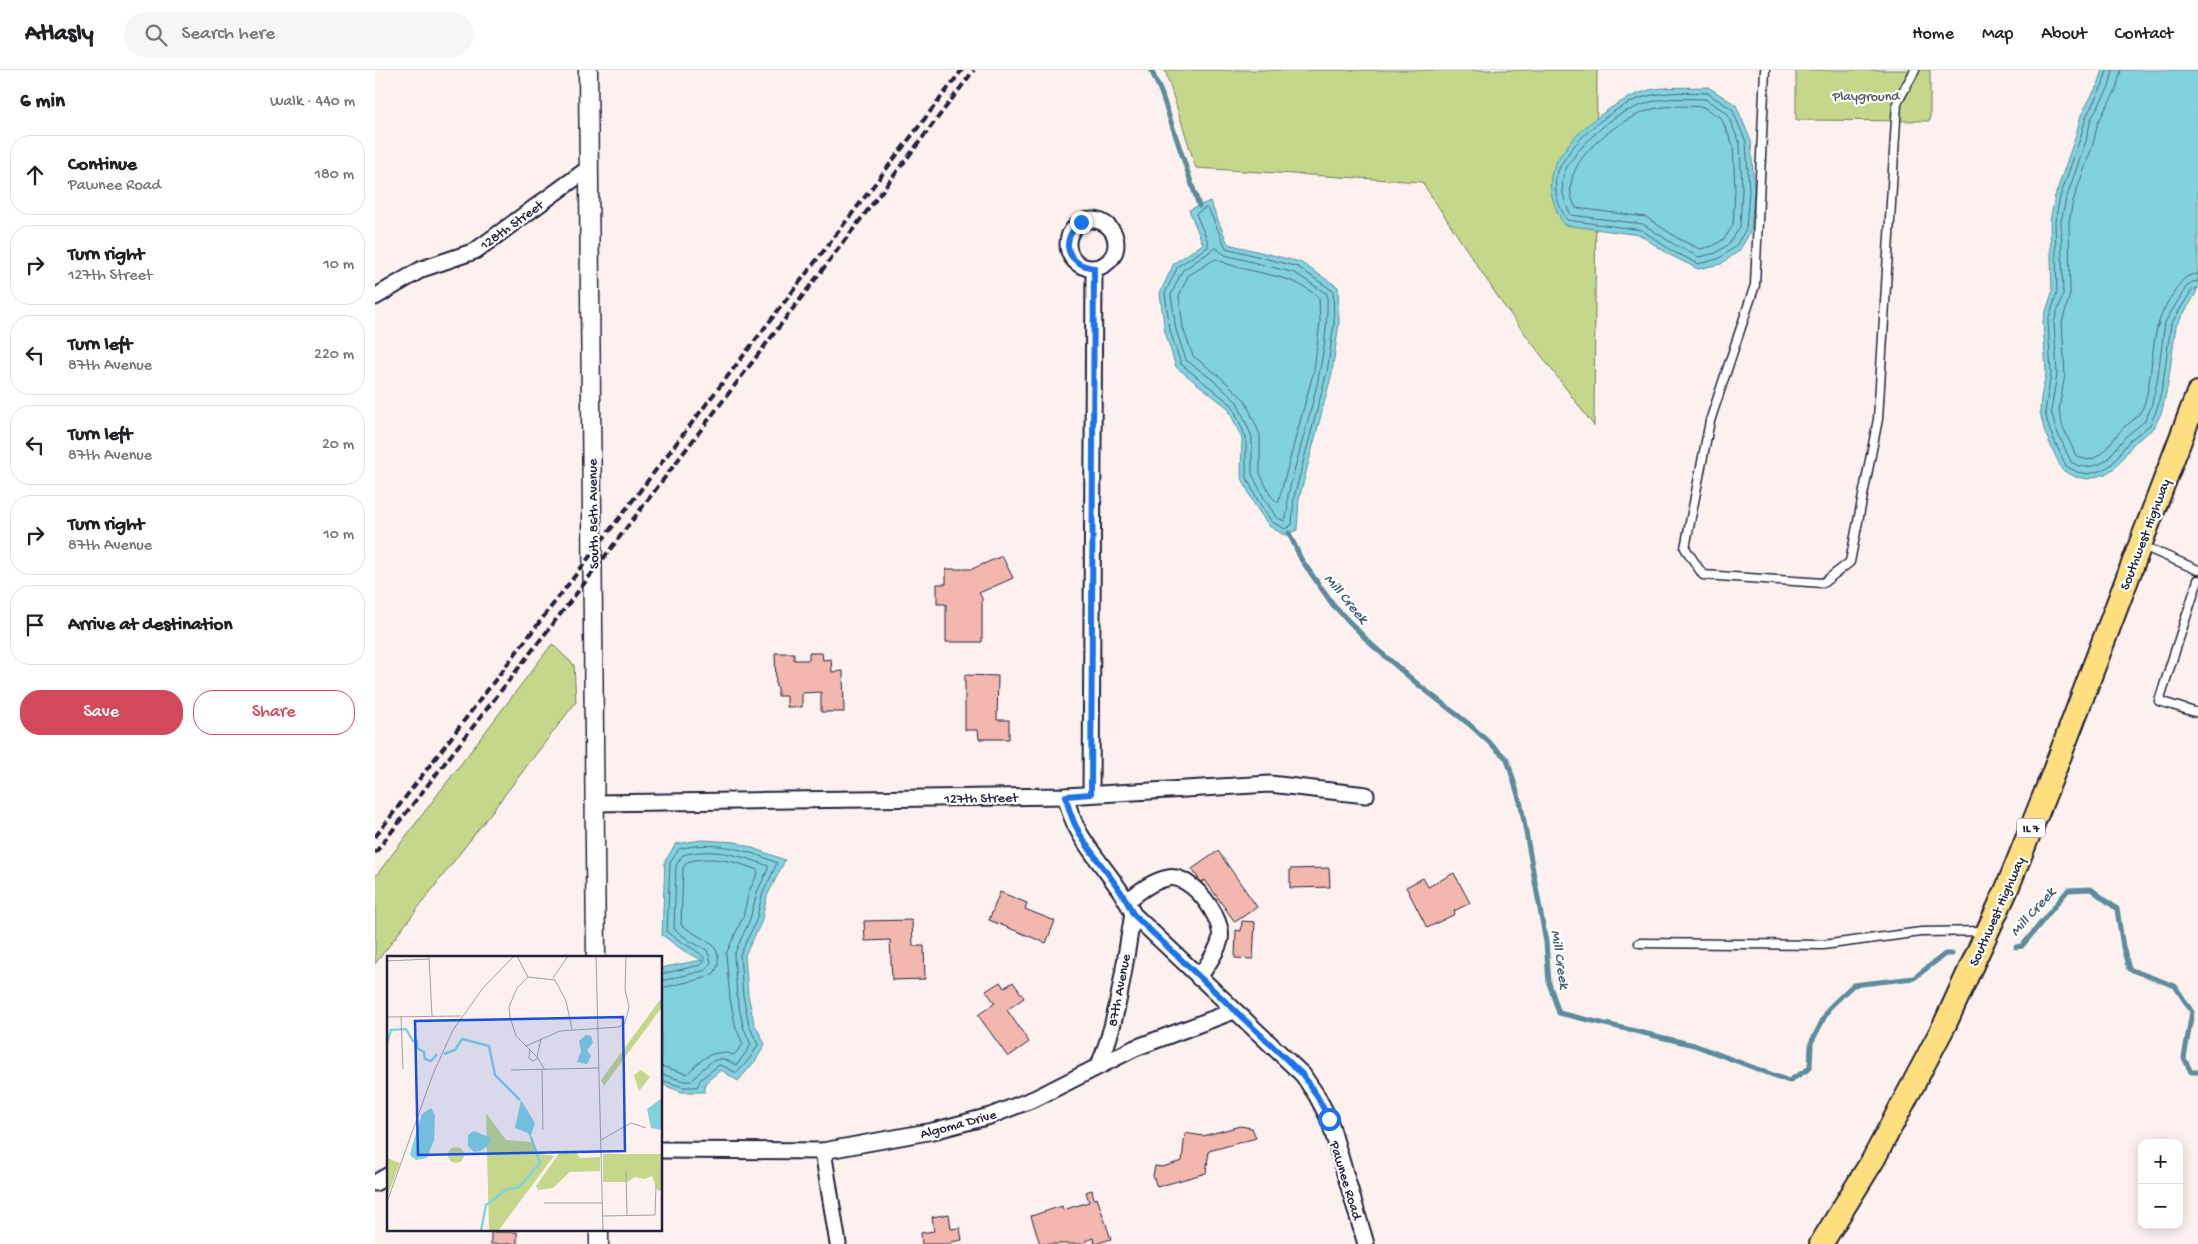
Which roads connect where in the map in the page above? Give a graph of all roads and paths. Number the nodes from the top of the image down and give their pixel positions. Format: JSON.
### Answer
{"nodes":[{"id":1,"x":588,"y":70,"type":"edge"},
{"id":2,"x":1765,"y":70,"type":"edge"},
{"id":3,"x":1915,"y":70,"type":"edge"},
{"id":4,"x":589,"y":168,"type":"junction"},
{"id":5,"x":1094,"y":268,"type":"dead end"},
{"id":6,"x":375,"y":297,"type":"edge"},
{"id":7,"x":2198,"y":393,"type":"edge"},
{"id":8,"x":2140,"y":545,"type":"junction"},
{"id":9,"x":2198,"y":570,"type":"edge"},
{"id":10,"x":2198,"y":580,"type":"edge"},
{"id":11,"x":2198,"y":713,"type":"edge"},
{"id":12,"x":1091,"y":794,"type":"junction"},
{"id":13,"x":1366,"y":795,"type":"dead end"},
{"id":14,"x":1066,"y":796,"type":"junction"},
{"id":15,"x":595,"y":803,"type":"junction"},
{"id":16,"x":1130,"y":907,"type":"junction"},
{"id":17,"x":1988,"y":931,"type":"junction"},
{"id":18,"x":1639,"y":942,"type":"dead end"},
{"id":19,"x":596,"y":956,"type":"edge"},
{"id":20,"x":1199,"y":978,"type":"junction"},
{"id":21,"x":1234,"y":1011,"type":"junction"},
{"id":22,"x":1099,"y":1065,"type":"junction"},
{"id":23,"x":663,"y":1150,"type":"edge"},
{"id":24,"x":823,"y":1151,"type":"junction"},
{"id":25,"x":387,"y":1177,"type":"edge"},
{"id":26,"x":375,"y":1183,"type":"edge"},
{"id":27,"x":839,"y":1244,"type":"edge"},
{"id":28,"x":1366,"y":1244,"type":"edge"},
{"id":29,"x":1821,"y":1244,"type":"edge"}],
"edges":[{"from":1,"to":4,"type":"street","name":"South 86th Avenue"},
{"from":2,"to":3,"type":"lane"},
{"from":4,"to":6,"type":"street","name":"128th Street"},
{"from":4,"to":15,"type":"street","name":"South 86th Avenue"},
{"from":5,"to":12,"type":"street"},
{"from":7,"to":8,"type":"main road","name":"Southwest Highway","number":"IL 7"},
{"from":8,"to":9,"type":"lane"},
{"from":8,"to":17,"type":"main road","name":"Southwest Highway","number":"IL 7"},
{"from":10,"to":11,"type":"lane"},
{"from":12,"to":13,"type":"street","name":"127th Street"},
{"from":12,"to":14,"type":"street","name":"127th Street"},
{"from":14,"to":15,"type":"street","name":"127th Street"},
{"from":14,"to":16,"type":"street","name":"Pawnee Road"},
{"from":15,"to":19,"type":"street","name":"South 86th Avenue"},
{"from":16,"to":20,"type":"street","name":"Pawnee Road"},
{"from":16,"to":20,"type":"street"},
{"from":16,"to":22,"type":"street","name":"87th Avenue"},
{"from":17,"to":18,"type":"lane"},
{"from":17,"to":29,"type":"main road","name":"Southwest Highway","number":"IL 7"},
{"from":20,"to":21,"type":"street","name":"Pawnee Road"},
{"from":21,"to":22,"type":"street","name":"Algoma Drive"},
{"from":21,"to":28,"type":"street","name":"Pawnee Road"},
{"from":22,"to":24,"type":"street","name":"Algoma Drive"},
{"from":23,"to":24,"type":"street","name":"Algoma Drive"},
{"from":24,"to":27,"type":"street"},
{"from":25,"to":26,"type":"street"}]}
